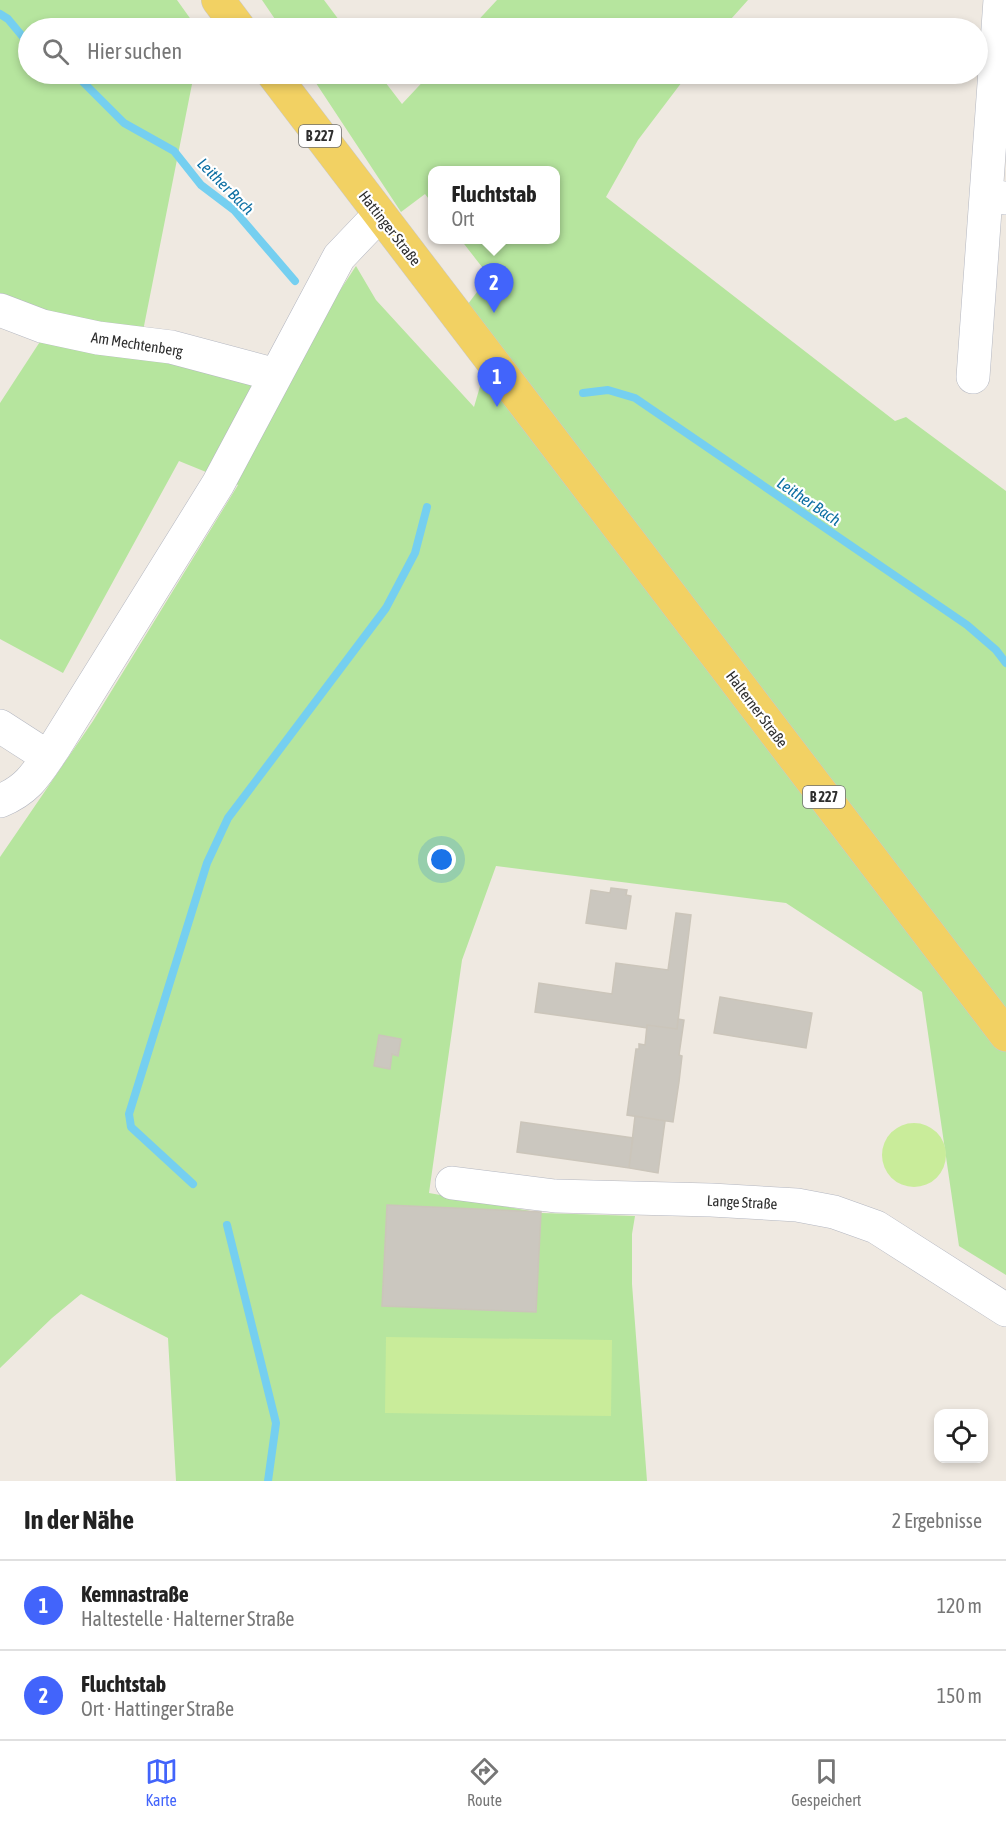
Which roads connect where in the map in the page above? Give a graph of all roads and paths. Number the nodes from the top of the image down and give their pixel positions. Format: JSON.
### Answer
{"nodes":[{"id":1,"x":218,"y":0,"type":"edge"},
{"id":2,"x":1000,"y":0,"type":"edge"},
{"id":3,"x":232,"y":18,"type":"edge"},
{"id":4,"x":281,"y":84,"type":"edge"},
{"id":5,"x":996,"y":197,"type":"edge"},
{"id":6,"x":379,"y":215,"type":"junction"},
{"id":7,"x":0,"y":310,"type":"edge"},
{"id":8,"x":276,"y":375,"type":"junction"},
{"id":9,"x":973,"y":377,"type":"dead end"},
{"id":10,"x":508,"y":382,"type":"joint"},
{"id":11,"x":0,"y":726,"type":"edge"},
{"id":12,"x":48,"y":757,"type":"junction"},
{"id":13,"x":8,"y":798,"type":"edge"},
{"id":14,"x":0,"y":827,"type":"edge"},
{"id":15,"x":1006,"y":1035,"type":"edge"},
{"id":16,"x":452,"y":1182,"type":"dead end"},
{"id":17,"x":1006,"y":1310,"type":"edge"}],
"edges":[{"from":1,"to":3,"type":"main road"},
{"from":2,"to":5,"type":"street"},
{"from":4,"to":6,"type":"main road","name":"Hattinger Straße","number":"B 227"},
{"from":5,"to":9,"type":"street"},
{"from":6,"to":8,"type":"street"},
{"from":6,"to":10,"type":"main road","name":"Hattinger Straße","number":"B 227"},
{"from":7,"to":8,"type":"street","name":"Am Mechtenberg"},
{"from":8,"to":12,"type":"street"},
{"from":10,"to":15,"type":"main road","name":"Halterner Straße","number":"B 227"},
{"from":11,"to":12,"type":"street"},
{"from":12,"to":13,"type":"street"},
{"from":13,"to":14,"type":"street"},
{"from":16,"to":17,"type":"street","name":"Lange Straße"}]}
